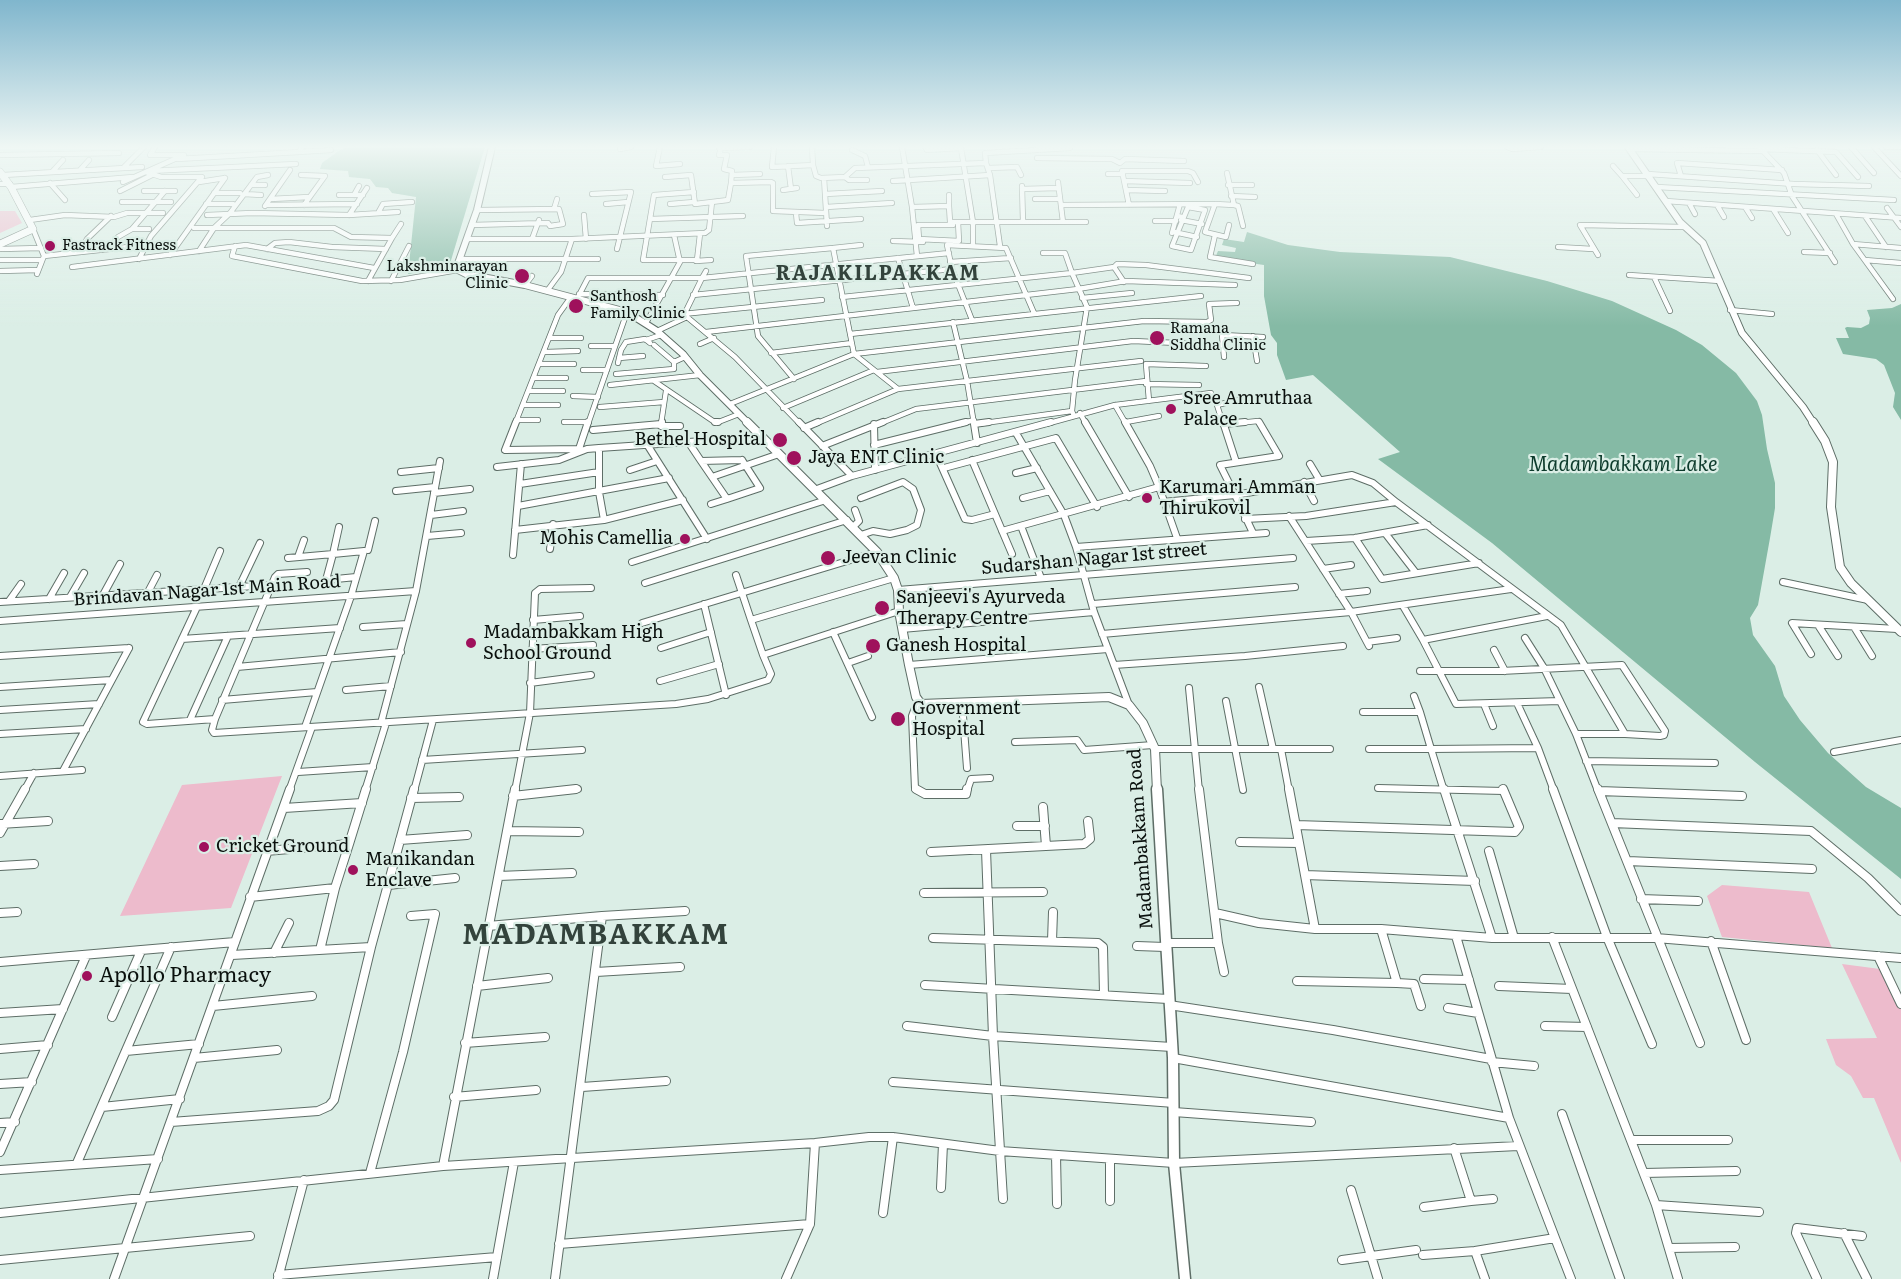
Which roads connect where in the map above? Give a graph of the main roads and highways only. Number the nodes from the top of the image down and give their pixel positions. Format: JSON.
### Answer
{"nodes":[{"id":1,"x":22,"y":207,"type":"edge"},
{"id":2,"x":31,"y":224,"type":"junction"},
{"id":3,"x":0,"y":237,"type":"edge"},
{"id":4,"x":0,"y":244,"type":"edge"}],
"edges":[{"from":1,"to":2,"type":"main road"},
{"from":2,"to":3,"type":"main road"},
{"from":2,"to":4,"type":"main road"}]}
